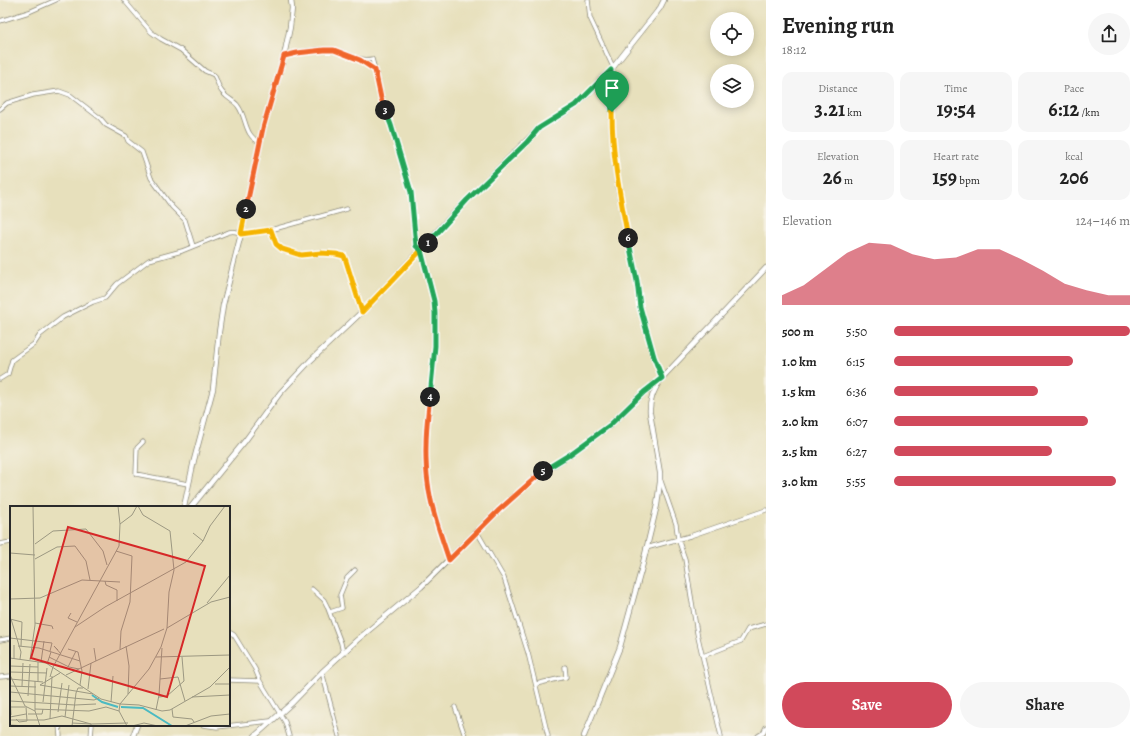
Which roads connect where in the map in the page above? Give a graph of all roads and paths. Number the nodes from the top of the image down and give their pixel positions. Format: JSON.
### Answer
{"nodes":[{"id":1,"x":56,"y":0,"type":"edge"},
{"id":2,"x":124,"y":0,"type":"edge"},
{"id":3,"x":291,"y":0,"type":"edge"},
{"id":4,"x":588,"y":0,"type":"edge"},
{"id":5,"x":664,"y":0,"type":"edge"},
{"id":6,"x":0,"y":21,"type":"edge"},
{"id":7,"x":284,"y":56,"type":"junction"},
{"id":8,"x":360,"y":60,"type":"junction"},
{"id":9,"x":612,"y":68,"type":"junction"},
{"id":10,"x":375,"y":70,"type":"junction"},
{"id":11,"x":0,"y":109,"type":"edge"},
{"id":12,"x":260,"y":142,"type":"junction"},
{"id":13,"x":347,"y":209,"type":"dead end"},
{"id":14,"x":271,"y":230,"type":"junction"},
{"id":15,"x":241,"y":234,"type":"junction"},
{"id":16,"x":193,"y":246,"type":"junction"},
{"id":17,"x":421,"y":250,"type":"junction"},
{"id":18,"x":766,"y":268,"type":"edge"},
{"id":19,"x":362,"y":312,"type":"junction"},
{"id":20,"x":0,"y":379,"type":"edge"},
{"id":21,"x":661,"y":379,"type":"junction"},
{"id":22,"x":143,"y":442,"type":"dead end"},
{"id":23,"x":660,"y":479,"type":"junction"},
{"id":24,"x":188,"y":484,"type":"junction"},
{"id":25,"x":184,"y":506,"type":"edge"},
{"id":26,"x":192,"y":506,"type":"edge"},
{"id":27,"x":766,"y":510,"type":"edge"},
{"id":28,"x":477,"y":532,"type":"junction"},
{"id":29,"x":678,"y":539,"type":"junction"},
{"id":30,"x":10,"y":542,"type":"edge"},
{"id":31,"x":0,"y":544,"type":"edge"},
{"id":32,"x":646,"y":548,"type":"junction"},
{"id":33,"x":449,"y":560,"type":"junction"},
{"id":34,"x":355,"y":570,"type":"dead end"},
{"id":35,"x":312,"y":589,"type":"dead end"},
{"id":36,"x":330,"y":612,"type":"junction"},
{"id":37,"x":766,"y":624,"type":"edge"},
{"id":38,"x":230,"y":632,"type":"edge"},
{"id":39,"x":10,"y":638,"type":"edge"},
{"id":40,"x":0,"y":640,"type":"edge"},
{"id":41,"x":343,"y":652,"type":"junction"},
{"id":42,"x":703,"y":656,"type":"junction"},
{"id":43,"x":565,"y":667,"type":"dead end"},
{"id":44,"x":322,"y":672,"type":"junction"},
{"id":45,"x":10,"y":676,"type":"edge"},
{"id":46,"x":0,"y":677,"type":"edge"},
{"id":47,"x":230,"y":680,"type":"edge"},
{"id":48,"x":260,"y":681,"type":"junction"},
{"id":49,"x":536,"y":684,"type":"junction"},
{"id":50,"x":455,"y":707,"type":"dead end"},
{"id":51,"x":280,"y":713,"type":"junction"},
{"id":52,"x":270,"y":722,"type":"junction"},
{"id":53,"x":59,"y":726,"type":"edge"},
{"id":54,"x":137,"y":726,"type":"edge"},
{"id":55,"x":208,"y":726,"type":"edge"},
{"id":56,"x":227,"y":726,"type":"edge"},
{"id":57,"x":230,"y":726,"type":"edge"},
{"id":58,"x":766,"y":727,"type":"edge"},
{"id":59,"x":60,"y":736,"type":"edge"},
{"id":60,"x":133,"y":736,"type":"edge"},
{"id":61,"x":255,"y":736,"type":"edge"},
{"id":62,"x":289,"y":736,"type":"edge"},
{"id":63,"x":339,"y":736,"type":"edge"},
{"id":64,"x":465,"y":736,"type":"edge"},
{"id":65,"x":548,"y":736,"type":"edge"},
{"id":66,"x":584,"y":736,"type":"edge"},
{"id":67,"x":721,"y":736,"type":"edge"},
{"id":68,"x":758,"y":736,"type":"edge"}],
"edges":[{"from":1,"to":6,"type":"street"},
{"from":2,"to":12,"type":"street"},
{"from":3,"to":7,"type":"street"},
{"from":4,"to":9,"type":"street"},
{"from":5,"to":9,"type":"street"},
{"from":7,"to":8,"type":"street"},
{"from":7,"to":12,"type":"street"},
{"from":8,"to":10,"type":"street"},
{"from":8,"to":10,"type":"street"},
{"from":9,"to":17,"type":"street"},
{"from":9,"to":21,"type":"street"},
{"from":10,"to":17,"type":"street"},
{"from":11,"to":16,"type":"street"},
{"from":12,"to":15,"type":"street"},
{"from":13,"to":14,"type":"street"},
{"from":14,"to":15,"type":"street"},
{"from":14,"to":19,"type":"street"},
{"from":15,"to":16,"type":"street"},
{"from":15,"to":24,"type":"street"},
{"from":16,"to":20,"type":"street"},
{"from":17,"to":19,"type":"street"},
{"from":17,"to":33,"type":"street"},
{"from":18,"to":21,"type":"street"},
{"from":19,"to":26,"type":"street"},
{"from":21,"to":23,"type":"street"},
{"from":21,"to":28,"type":"street"},
{"from":22,"to":24,"type":"street"},
{"from":23,"to":29,"type":"street"},
{"from":23,"to":32,"type":"street"},
{"from":24,"to":25,"type":"street"},
{"from":27,"to":29,"type":"street"},
{"from":28,"to":33,"type":"street"},
{"from":28,"to":49,"type":"street"},
{"from":29,"to":32,"type":"street"},
{"from":29,"to":42,"type":"street"},
{"from":30,"to":31,"type":"street"},
{"from":32,"to":66,"type":"street"},
{"from":33,"to":41,"type":"street"},
{"from":34,"to":36,"type":"street"},
{"from":35,"to":36,"type":"street"},
{"from":36,"to":41,"type":"street"},
{"from":37,"to":42,"type":"street"},
{"from":38,"to":48,"type":"street"},
{"from":39,"to":40,"type":"street"},
{"from":41,"to":44,"type":"street"},
{"from":42,"to":67,"type":"street"},
{"from":43,"to":49,"type":"street"},
{"from":44,"to":51,"type":"street"},
{"from":44,"to":63,"type":"street"},
{"from":45,"to":46,"type":"street"},
{"from":47,"to":48,"type":"street"},
{"from":48,"to":51,"type":"street"},
{"from":49,"to":65,"type":"street"},
{"from":50,"to":64,"type":"street"},
{"from":51,"to":52,"type":"street"},
{"from":51,"to":62,"type":"street"},
{"from":52,"to":57,"type":"street"},
{"from":52,"to":61,"type":"street"},
{"from":53,"to":59,"type":"street"},
{"from":54,"to":60,"type":"street"},
{"from":55,"to":56,"type":"street"},
{"from":58,"to":68,"type":"street"}]}
